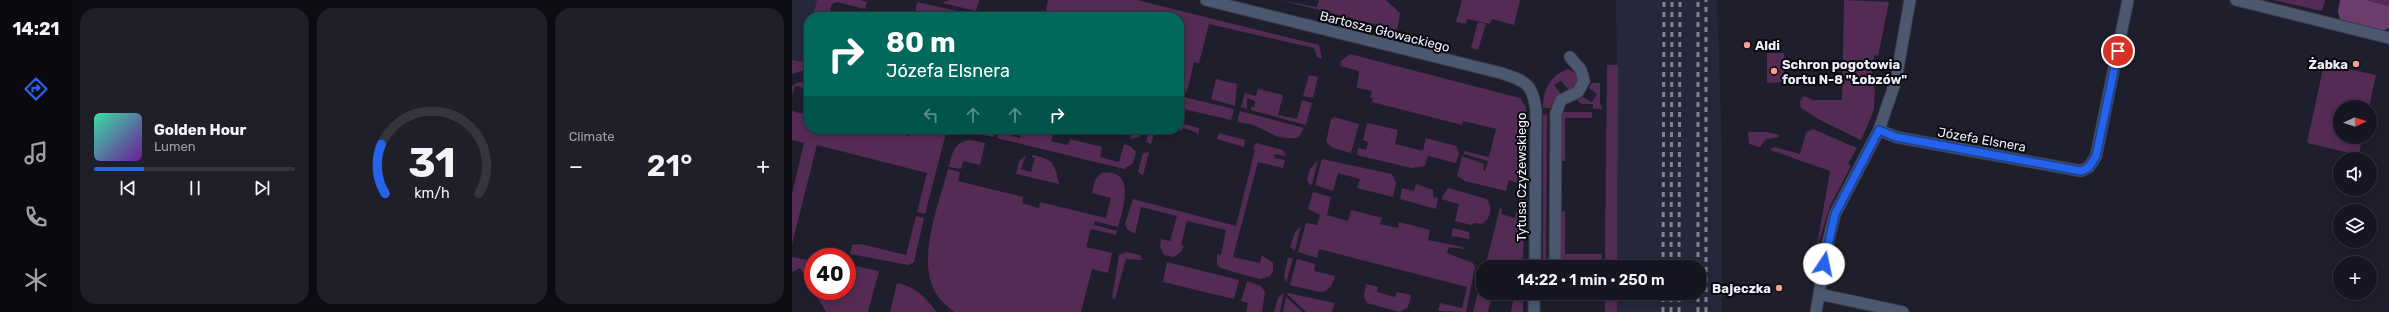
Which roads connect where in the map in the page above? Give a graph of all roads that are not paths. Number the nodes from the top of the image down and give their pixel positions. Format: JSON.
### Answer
{"nodes":[{"id":1,"x":1206,"y":0,"type":"edge"},
{"id":2,"x":1910,"y":0,"type":"edge"},
{"id":3,"x":2128,"y":0,"type":"edge"},
{"id":4,"x":2236,"y":0,"type":"edge"},
{"id":5,"x":2389,"y":38,"type":"edge"},
{"id":6,"x":1570,"y":57,"type":"dead end"},
{"id":7,"x":1530,"y":88,"type":"joint"},
{"id":8,"x":1879,"y":130,"type":"junction"},
{"id":9,"x":1535,"y":260,"type":"edge"},
{"id":10,"x":1555,"y":260,"type":"edge"},
{"id":11,"x":1819,"y":294,"type":"junction"},
{"id":12,"x":1534,"y":300,"type":"edge"},
{"id":13,"x":1534,"y":312,"type":"edge"},
{"id":14,"x":1816,"y":312,"type":"edge"},
{"id":15,"x":1903,"y":312,"type":"edge"}],
"edges":[{"from":1,"to":7,"type":"street","name":"Bartosza Głowackiego"},
{"from":2,"to":8,"type":"street"},
{"from":3,"to":8,"type":"street","name":"Józefa Elsnera"},
{"from":4,"to":5,"type":"street"},
{"from":6,"to":10,"type":"street"},
{"from":7,"to":9,"type":"street","name":"Tytusa Czyżewskiego"},
{"from":8,"to":11,"type":"street"},
{"from":11,"to":14,"type":"street"},
{"from":11,"to":15,"type":"street"},
{"from":12,"to":13,"type":"street"}]}
